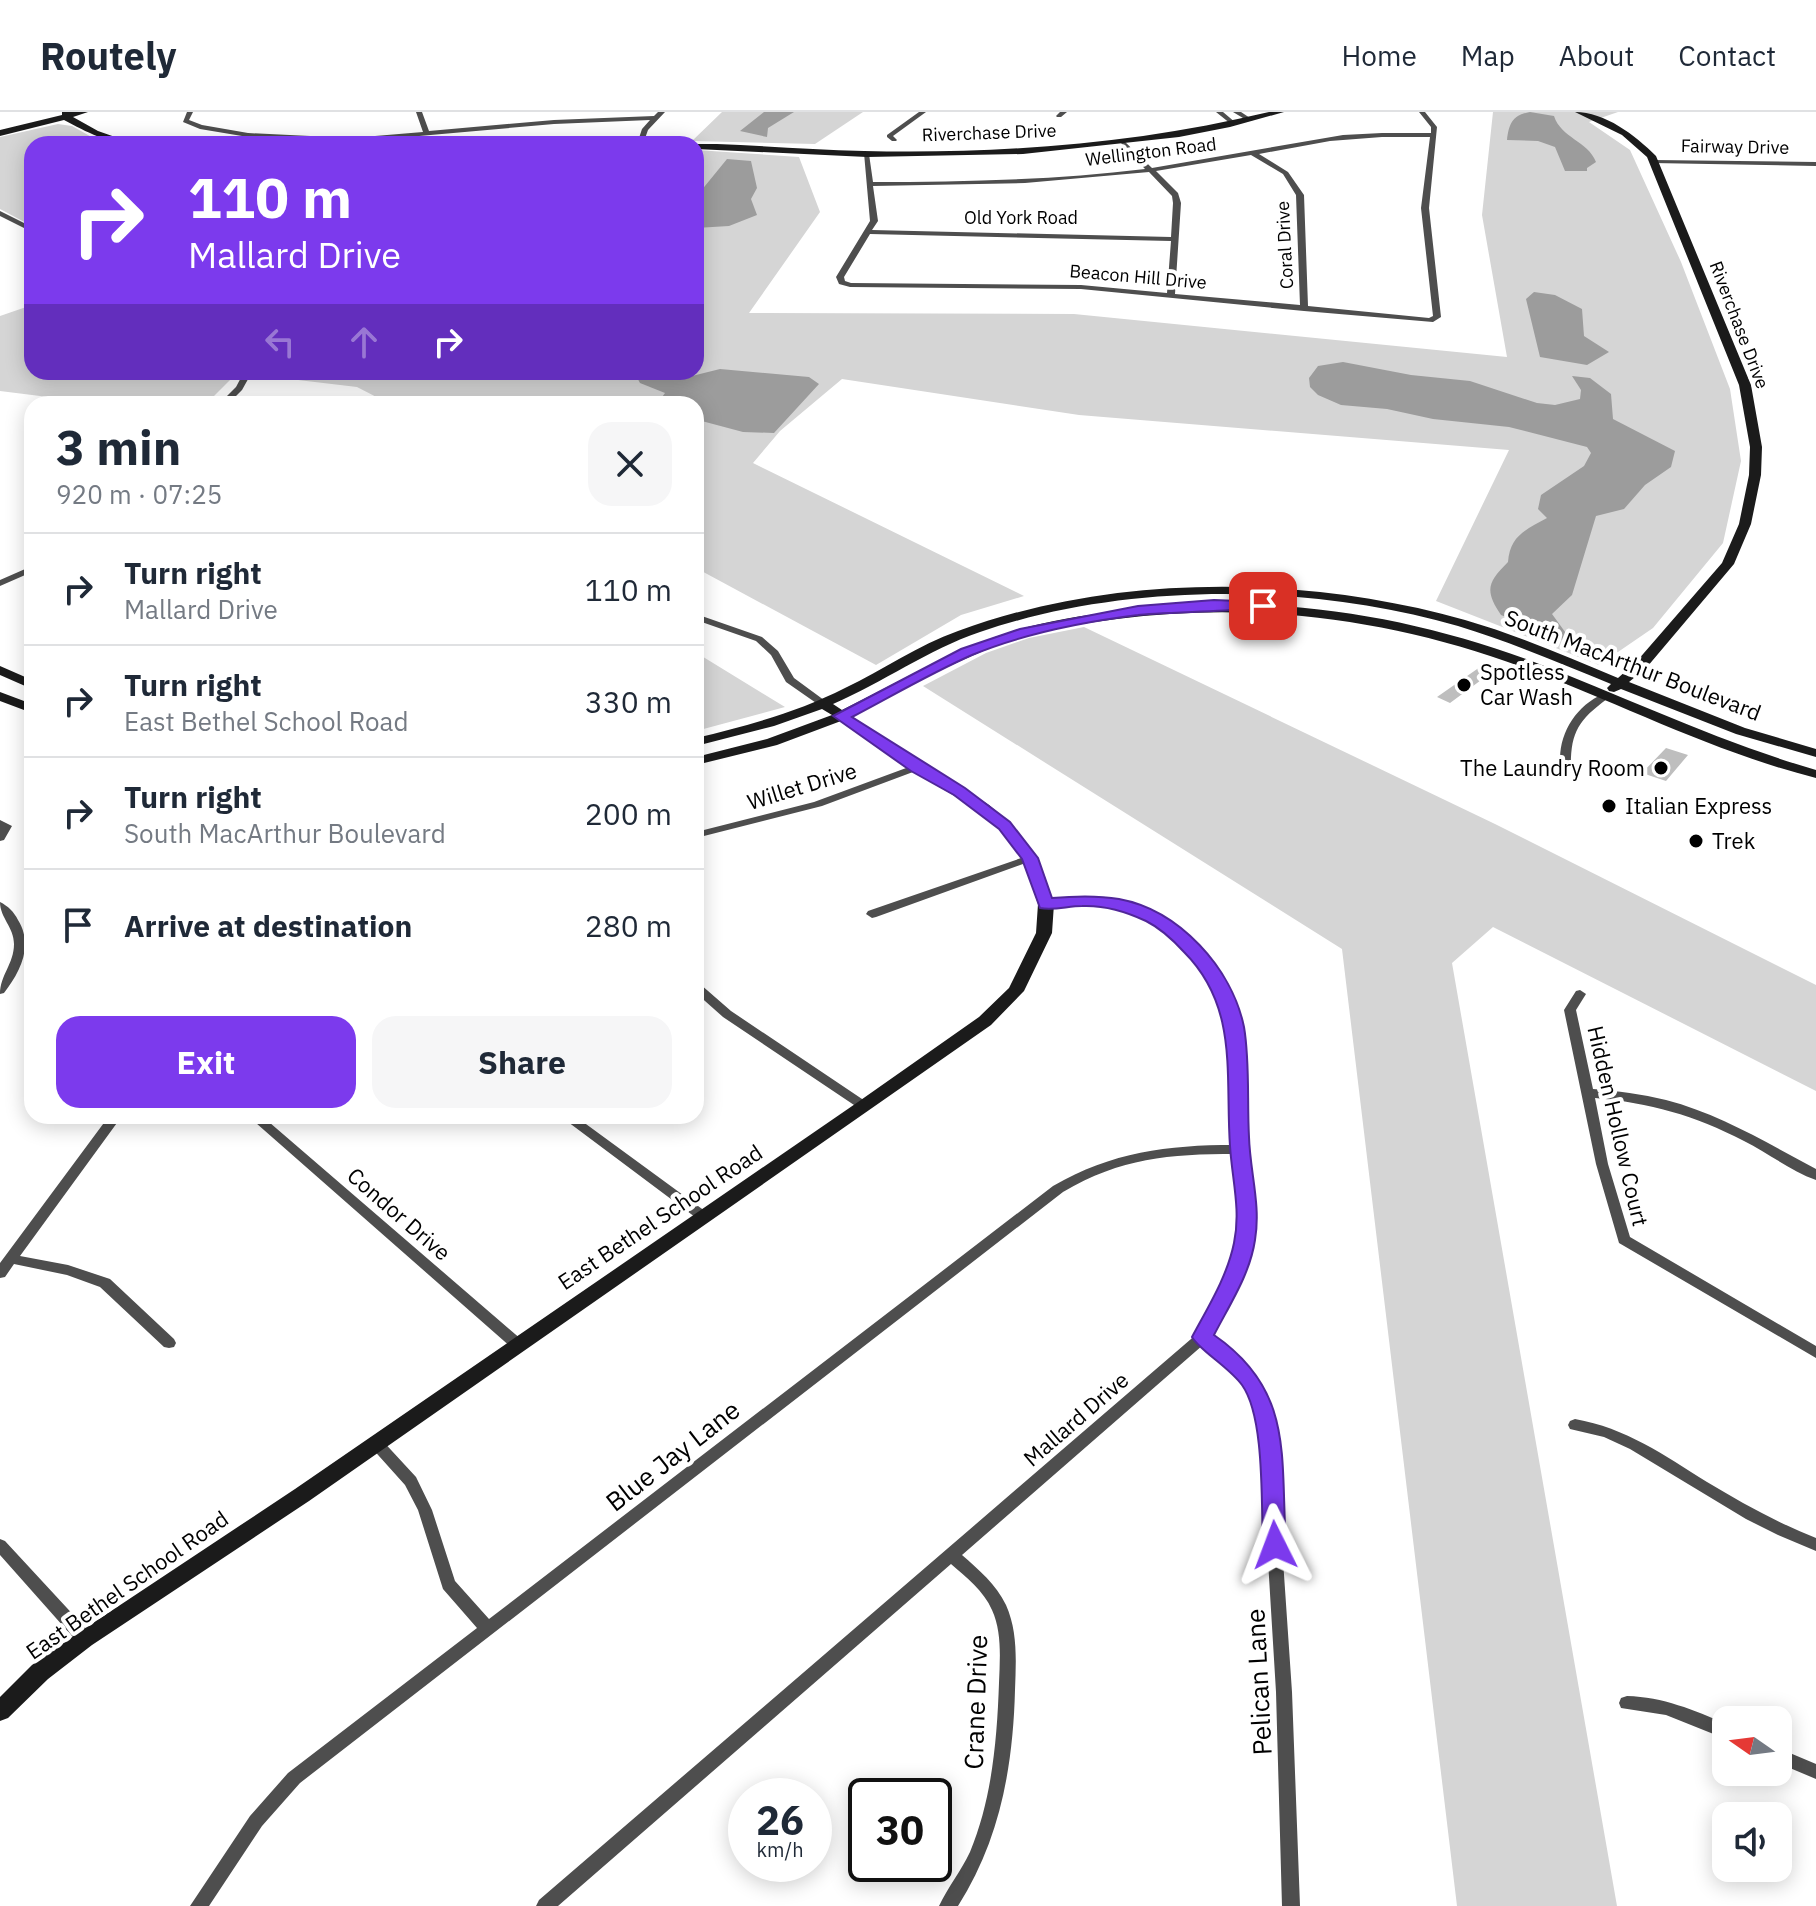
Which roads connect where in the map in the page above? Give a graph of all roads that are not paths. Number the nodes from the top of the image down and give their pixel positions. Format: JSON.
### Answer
{"nodes":[{"id":1,"x":190,"y":112,"type":"edge"},
{"id":2,"x":419,"y":112,"type":"edge"},
{"id":3,"x":514,"y":112,"type":"edge"},
{"id":4,"x":662,"y":112,"type":"edge"},
{"id":5,"x":923,"y":112,"type":"edge"},
{"id":6,"x":1219,"y":112,"type":"edge"},
{"id":7,"x":1236,"y":112,"type":"edge"},
{"id":8,"x":1280,"y":112,"type":"edge"},
{"id":9,"x":1422,"y":112,"type":"edge"},
{"id":10,"x":1579,"y":112,"type":"edge"},
{"id":11,"x":81,"y":113,"type":"edge"},
{"id":12,"x":67,"y":114,"type":"edge"},
{"id":13,"x":654,"y":118,"type":"junction"},
{"id":14,"x":1250,"y":120,"type":"junction"},
{"id":15,"x":1233,"y":123,"type":"junction"},
{"id":16,"x":516,"y":125,"type":"junction"},
{"id":17,"x":0,"y":131,"type":"edge"},
{"id":18,"x":427,"y":134,"type":"junction"},
{"id":19,"x":1434,"y":135,"type":"junction"},
{"id":20,"x":108,"y":136,"type":"edge"},
{"id":21,"x":112,"y":136,"type":"edge"},
{"id":22,"x":260,"y":136,"type":"edge"},
{"id":23,"x":411,"y":136,"type":"edge"},
{"id":24,"x":643,"y":136,"type":"edge"},
{"id":25,"x":894,"y":140,"type":"dead end"},
{"id":26,"x":1123,"y":142,"type":"junction"},
{"id":27,"x":704,"y":146,"type":"edge"},
{"id":28,"x":866,"y":154,"type":"junction"},
{"id":29,"x":1254,"y":154,"type":"junction"},
{"id":30,"x":1654,"y":162,"type":"junction"},
{"id":31,"x":1816,"y":164,"type":"edge"},
{"id":32,"x":1152,"y":170,"type":"junction"},
{"id":33,"x":870,"y":184,"type":"junction"},
{"id":34,"x":0,"y":213,"type":"edge"},
{"id":35,"x":24,"y":226,"type":"edge"},
{"id":36,"x":868,"y":232,"type":"junction"},
{"id":37,"x":1174,"y":239,"type":"junction"},
{"id":38,"x":1171,"y":295,"type":"junction"},
{"id":39,"x":1304,"y":309,"type":"junction"},
{"id":40,"x":244,"y":380,"type":"edge"},
{"id":41,"x":231,"y":396,"type":"edge"},
{"id":42,"x":24,"y":572,"type":"edge"},
{"id":43,"x":0,"y":583,"type":"edge"},
{"id":44,"x":1354,"y":600,"type":"junction"},
{"id":45,"x":1350,"y":616,"type":"junction"},
{"id":46,"x":704,"y":620,"type":"edge"},
{"id":47,"x":0,"y":670,"type":"edge"},
{"id":48,"x":24,"y":681,"type":"edge"},
{"id":49,"x":1619,"y":684,"type":"junction"},
{"id":50,"x":0,"y":696,"type":"edge"},
{"id":51,"x":1603,"y":697,"type":"junction"},
{"id":52,"x":823,"y":703,"type":"junction"},
{"id":53,"x":24,"y":706,"type":"edge"},
{"id":54,"x":841,"y":716,"type":"junction"},
{"id":55,"x":704,"y":740,"type":"edge"},
{"id":56,"x":1816,"y":753,"type":"edge"},
{"id":57,"x":704,"y":759,"type":"edge"},
{"id":58,"x":917,"y":767,"type":"junction"},
{"id":59,"x":1566,"y":771,"type":"dead end"},
{"id":60,"x":1816,"y":774,"type":"edge"},
{"id":61,"x":0,"y":823,"type":"edge"},
{"id":62,"x":704,"y":833,"type":"edge"},
{"id":63,"x":0,"y":838,"type":"edge"},
{"id":64,"x":1030,"y":858,"type":"junction"},
{"id":65,"x":1046,"y":904,"type":"junction"},
{"id":66,"x":3,"y":908,"type":"edge"},
{"id":67,"x":872,"y":914,"type":"dead end"},
{"id":68,"x":0,"y":990,"type":"edge"},
{"id":69,"x":704,"y":994,"type":"edge"},
{"id":70,"x":1580,"y":994,"type":"dead end"},
{"id":71,"x":1589,"y":1093,"type":"junction"},
{"id":72,"x":864,"y":1106,"type":"junction"},
{"id":73,"x":110,"y":1124,"type":"edge"},
{"id":74,"x":263,"y":1124,"type":"edge"},
{"id":75,"x":577,"y":1124,"type":"edge"},
{"id":76,"x":1240,"y":1149,"type":"junction"},
{"id":77,"x":1816,"y":1175,"type":"edge"},
{"id":78,"x":704,"y":1217,"type":"junction"},
{"id":79,"x":11,"y":1259,"type":"junction"},
{"id":80,"x":0,"y":1273,"type":"edge"},
{"id":81,"x":1203,"y":1337,"type":"junction"},
{"id":82,"x":169,"y":1343,"type":"dead end"},
{"id":83,"x":517,"y":1344,"type":"junction"},
{"id":84,"x":1816,"y":1353,"type":"edge"},
{"id":85,"x":1575,"y":1425,"type":"dead end"},
{"id":86,"x":375,"y":1442,"type":"junction"},
{"id":87,"x":0,"y":1545,"type":"edge"},
{"id":88,"x":1816,"y":1545,"type":"edge"},
{"id":89,"x":952,"y":1556,"type":"junction"},
{"id":90,"x":487,"y":1628,"type":"junction"},
{"id":91,"x":85,"y":1639,"type":"junction"},
{"id":92,"x":1627,"y":1703,"type":"dead end"},
{"id":93,"x":0,"y":1711,"type":"edge"},
{"id":94,"x":1712,"y":1726,"type":"edge"},
{"id":95,"x":1792,"y":1761,"type":"edge"},
{"id":96,"x":1816,"y":1772,"type":"edge"},
{"id":97,"x":199,"y":1906,"type":"edge"},
{"id":98,"x":545,"y":1906,"type":"edge"},
{"id":99,"x":948,"y":1906,"type":"edge"},
{"id":100,"x":1291,"y":1906,"type":"edge"}],
"edges":[{"from":1,"to":22,"type":"street"},
{"from":2,"to":18,"type":"street"},
{"from":3,"to":16,"type":"street"},
{"from":4,"to":13,"type":"street"},
{"from":5,"to":25,"type":"street"},
{"from":6,"to":15,"type":"street"},
{"from":7,"to":14,"type":"street"},
{"from":8,"to":14,"type":"street","name":"Riverchase Drive"},
{"from":9,"to":19,"type":"street"},
{"from":10,"to":30,"type":"street","name":"Riverchase Drive"},
{"from":11,"to":12,"type":"street"},
{"from":11,"to":21,"type":"street"},
{"from":12,"to":17,"type":"street"},
{"from":12,"to":20,"type":"street"},
{"from":13,"to":16,"type":"street"},
{"from":13,"to":24,"type":"street"},
{"from":14,"to":15,"type":"street","name":"Riverchase Drive"},
{"from":15,"to":26,"type":"street","name":"Riverchase Drive"},
{"from":16,"to":18,"type":"street"},
{"from":18,"to":23,"type":"street"},
{"from":19,"to":29,"type":"street","name":"Wellington Road"},
{"from":19,"to":39,"type":"street","name":"Beacon Hill Drive"},
{"from":26,"to":28,"type":"street","name":"Riverchase Drive"},
{"from":26,"to":32,"type":"street"},
{"from":27,"to":28,"type":"street","name":"Riverchase Drive"},
{"from":28,"to":33,"type":"street"},
{"from":29,"to":32,"type":"street","name":"Wellington Road"},
{"from":29,"to":39,"type":"street","name":"Coral Drive"},
{"from":30,"to":31,"type":"street","name":"Fairway Drive"},
{"from":30,"to":49,"type":"street","name":"Riverchase Drive"},
{"from":32,"to":33,"type":"street","name":"Wellington Road"},
{"from":32,"to":37,"type":"street"},
{"from":33,"to":36,"type":"street"},
{"from":34,"to":35,"type":"street"},
{"from":36,"to":37,"type":"street","name":"Old York Road"},
{"from":36,"to":38,"type":"street","name":"Beacon Hill Drive"},
{"from":37,"to":38,"type":"street"},
{"from":38,"to":39,"type":"street","name":"Beacon Hill Drive"},
{"from":40,"to":41,"type":"street"},
{"from":42,"to":43,"type":"street"},
{"from":44,"to":45,"type":"street"},
{"from":44,"to":49,"type":"street","name":"South MacArthur Boulevard"},
{"from":44,"to":52,"type":"street","name":"South MacArthur Boulevard"},
{"from":45,"to":51,"type":"street","name":"South MacArthur Boulevard"},
{"from":45,"to":54,"type":"street","name":"South MacArthur Boulevard"},
{"from":46,"to":52,"type":"street"},
{"from":47,"to":48,"type":"street"},
{"from":49,"to":51,"type":"street","name":"Riverchase Drive"},
{"from":49,"to":56,"type":"street","name":"South MacArthur Boulevard"},
{"from":50,"to":53,"type":"street"},
{"from":51,"to":59,"type":"street","name":"Riverchase Drive"},
{"from":51,"to":60,"type":"street","name":"South MacArthur Boulevard"},
{"from":52,"to":54,"type":"street","name":"East Bethel School Road"},
{"from":52,"to":55,"type":"street","name":"South MacArthur Boulevard"},
{"from":54,"to":57,"type":"street","name":"South MacArthur Boulevard"},
{"from":54,"to":58,"type":"street","name":"East Bethel School Road"},
{"from":58,"to":62,"type":"street","name":"Willet Drive"},
{"from":58,"to":64,"type":"street","name":"East Bethel School Road"},
{"from":61,"to":63,"type":"street"},
{"from":64,"to":65,"type":"street","name":"East Bethel School Road"},
{"from":64,"to":67,"type":"street"},
{"from":65,"to":72,"type":"street","name":"East Bethel School Road"},
{"from":65,"to":76,"type":"street","name":"Mallard Drive"},
{"from":66,"to":68,"type":"street"},
{"from":69,"to":72,"type":"street"},
{"from":70,"to":71,"type":"street","name":"Hidden Hollow Court"},
{"from":71,"to":77,"type":"street"},
{"from":71,"to":84,"type":"street","name":"Hidden Hollow Court"},
{"from":72,"to":78,"type":"street","name":"East Bethel School Road"},
{"from":73,"to":79,"type":"street"},
{"from":74,"to":83,"type":"street","name":"Condor Drive"},
{"from":75,"to":78,"type":"street"},
{"from":76,"to":81,"type":"street","name":"Mallard Drive"},
{"from":76,"to":90,"type":"street","name":"Blue Jay Lane"},
{"from":78,"to":83,"type":"street","name":"East Bethel School Road"},
{"from":79,"to":80,"type":"street"},
{"from":79,"to":82,"type":"street"},
{"from":81,"to":89,"type":"street","name":"Mallard Drive"},
{"from":81,"to":100,"type":"street","name":"Pelican Lane"},
{"from":83,"to":86,"type":"street","name":"East Bethel School Road"},
{"from":85,"to":88,"type":"street"},
{"from":86,"to":90,"type":"street"},
{"from":86,"to":91,"type":"street","name":"East Bethel School Road"},
{"from":87,"to":91,"type":"street"},
{"from":89,"to":98,"type":"street","name":"Mallard Drive"},
{"from":89,"to":99,"type":"street","name":"Crane Drive"},
{"from":90,"to":97,"type":"street","name":"Blue Jay Lane"},
{"from":91,"to":93,"type":"street","name":"East Bethel School Road"},
{"from":92,"to":94,"type":"street"},
{"from":95,"to":96,"type":"street"}]}
